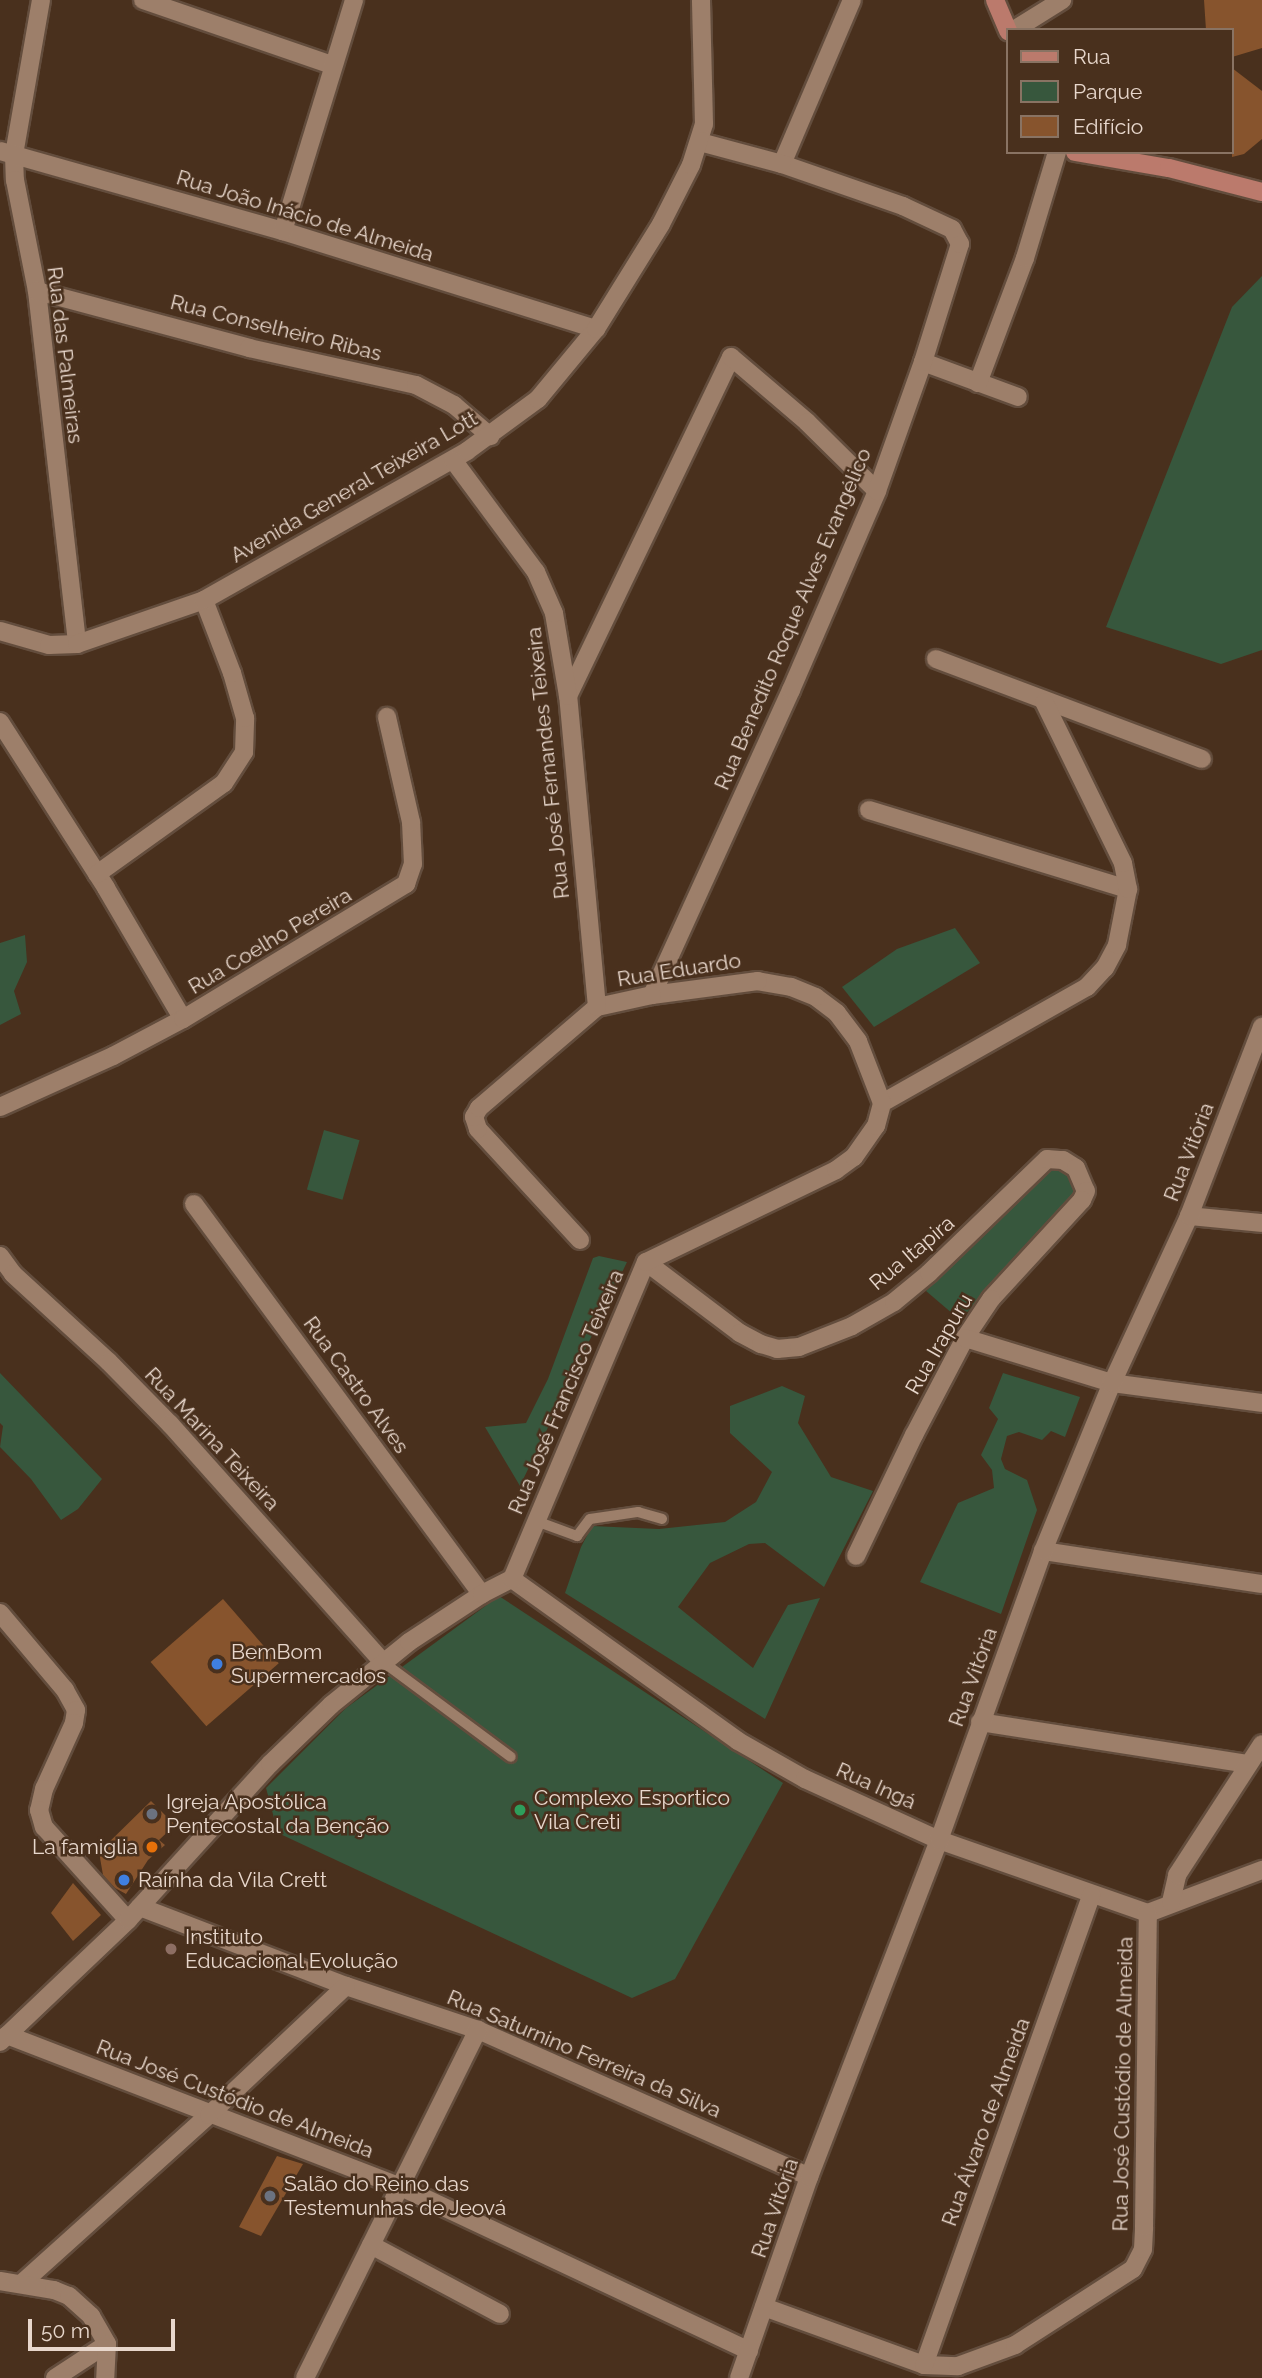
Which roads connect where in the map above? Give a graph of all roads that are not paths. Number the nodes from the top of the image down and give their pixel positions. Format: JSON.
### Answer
{"nodes":[{"id":1,"x":41,"y":0,"type":"edge"},
{"id":2,"x":143,"y":0,"type":"edge"},
{"id":3,"x":354,"y":0,"type":"edge"},
{"id":4,"x":701,"y":0,"type":"edge"},
{"id":5,"x":852,"y":0,"type":"edge"},
{"id":6,"x":995,"y":0,"type":"edge"},
{"id":7,"x":1062,"y":0,"type":"edge"},
{"id":8,"x":1007,"y":28,"type":"edge"},
{"id":9,"x":1017,"y":28,"type":"edge"},
{"id":10,"x":332,"y":65,"type":"junction"},
{"id":11,"x":700,"y":142,"type":"junction"},
{"id":12,"x":7,"y":153,"type":"edge"},
{"id":13,"x":1056,"y":154,"type":"edge"},
{"id":14,"x":1087,"y":154,"type":"edge"},
{"id":15,"x":782,"y":164,"type":"junction"},
{"id":16,"x":1262,"y":192,"type":"edge"},
{"id":17,"x":283,"y":231,"type":"junction"},
{"id":18,"x":37,"y":291,"type":"junction"},
{"id":19,"x":596,"y":329,"type":"junction"},
{"id":20,"x":923,"y":362,"type":"junction"},
{"id":21,"x":978,"y":383,"type":"junction"},
{"id":22,"x":1018,"y":397,"type":"dead end"},
{"id":23,"x":490,"y":436,"type":"junction"},
{"id":24,"x":453,"y":460,"type":"junction"},
{"id":25,"x":877,"y":491,"type":"junction"},
{"id":26,"x":204,"y":600,"type":"junction"},
{"id":27,"x":0,"y":631,"type":"edge"},
{"id":28,"x":77,"y":644,"type":"junction"},
{"id":29,"x":936,"y":659,"type":"dead end"},
{"id":30,"x":568,"y":696,"type":"junction"},
{"id":31,"x":1044,"y":702,"type":"junction"},
{"id":32,"x":387,"y":717,"type":"dead end"},
{"id":33,"x":0,"y":722,"type":"edge"},
{"id":34,"x":1202,"y":759,"type":"dead end"},
{"id":35,"x":869,"y":810,"type":"dead end"},
{"id":36,"x":97,"y":874,"type":"junction"},
{"id":37,"x":1128,"y":889,"type":"junction"},
{"id":38,"x":652,"y":995,"type":"junction"},
{"id":39,"x":597,"y":1007,"type":"junction"},
{"id":40,"x":183,"y":1019,"type":"junction"},
{"id":41,"x":1262,"y":1027,"type":"edge"},
{"id":42,"x":882,"y":1103,"type":"junction"},
{"id":43,"x":0,"y":1107,"type":"edge"},
{"id":44,"x":1046,"y":1159,"type":"joint"},
{"id":45,"x":194,"y":1204,"type":"dead end"},
{"id":46,"x":1189,"y":1216,"type":"junction"},
{"id":47,"x":1262,"y":1223,"type":"edge"},
{"id":48,"x":580,"y":1240,"type":"dead end"},
{"id":49,"x":0,"y":1256,"type":"edge"},
{"id":50,"x":646,"y":1262,"type":"junction"},
{"id":51,"x":965,"y":1338,"type":"junction"},
{"id":52,"x":1112,"y":1383,"type":"junction"},
{"id":53,"x":1262,"y":1403,"type":"edge"},
{"id":54,"x":662,"y":1518,"type":"dead end"},
{"id":55,"x":536,"y":1521,"type":"junction"},
{"id":56,"x":1043,"y":1551,"type":"junction"},
{"id":57,"x":856,"y":1556,"type":"dead end"},
{"id":58,"x":512,"y":1579,"type":"junction"},
{"id":59,"x":1262,"y":1584,"type":"edge"},
{"id":60,"x":482,"y":1594,"type":"junction"},
{"id":61,"x":0,"y":1613,"type":"edge"},
{"id":62,"x":383,"y":1662,"type":"junction"},
{"id":63,"x":981,"y":1722,"type":"junction"},
{"id":64,"x":1262,"y":1744,"type":"edge"},
{"id":65,"x":512,"y":1757,"type":"dead end"},
{"id":66,"x":1248,"y":1764,"type":"junction"},
{"id":67,"x":939,"y":1840,"type":"junction"},
{"id":68,"x":1262,"y":1870,"type":"edge"},
{"id":69,"x":1091,"y":1895,"type":"junction"},
{"id":70,"x":1171,"y":1902,"type":"junction"},
{"id":71,"x":1148,"y":1913,"type":"junction"},
{"id":72,"x":134,"y":1914,"type":"junction"},
{"id":73,"x":346,"y":1986,"type":"junction"},
{"id":74,"x":478,"y":2030,"type":"junction"},
{"id":75,"x":4,"y":2039,"type":"edge"},
{"id":76,"x":209,"y":2115,"type":"junction"},
{"id":77,"x":809,"y":2177,"type":"junction"},
{"id":78,"x":399,"y":2186,"type":"junction"},
{"id":79,"x":371,"y":2245,"type":"junction"},
{"id":80,"x":0,"y":2281,"type":"edge"},
{"id":81,"x":21,"y":2284,"type":"junction"},
{"id":82,"x":764,"y":2307,"type":"junction"},
{"id":83,"x":500,"y":2314,"type":"dead end"},
{"id":84,"x":107,"y":2344,"type":"junction"},
{"id":85,"x":749,"y":2351,"type":"junction"},
{"id":86,"x":924,"y":2365,"type":"junction"},
{"id":87,"x":55,"y":2378,"type":"edge"},
{"id":88,"x":105,"y":2378,"type":"edge"},
{"id":89,"x":305,"y":2378,"type":"edge"},
{"id":90,"x":739,"y":2378,"type":"edge"}],
"edges":[{"from":1,"to":12,"type":"street","name":"Rua das Palmeiras"},
{"from":2,"to":10,"type":"street"},
{"from":3,"to":10,"type":"street"},
{"from":4,"to":11,"type":"street","name":"Avenida General Teixeira Lott"},
{"from":5,"to":15,"type":"street"},
{"from":6,"to":8,"type":"main road"},
{"from":7,"to":9,"type":"street"},
{"from":10,"to":17,"type":"street"},
{"from":11,"to":15,"type":"street"},
{"from":11,"to":19,"type":"street","name":"Avenida General Teixeira Lott"},
{"from":12,"to":17,"type":"street","name":"Rua João Inácio de Almeida"},
{"from":12,"to":18,"type":"street","name":"Rua das Palmeiras"},
{"from":13,"to":21,"type":"street"},
{"from":14,"to":16,"type":"main road"},
{"from":15,"to":20,"type":"street","name":"Rua Benedito Roque Alves Evangélico"},
{"from":17,"to":19,"type":"street","name":"Rua João Inácio de Almeida"},
{"from":18,"to":23,"type":"street","name":"Rua Conselheiro Ribas"},
{"from":18,"to":28,"type":"street","name":"Rua das Palmeiras"},
{"from":19,"to":23,"type":"street","name":"Avenida General Teixeira Lott"},
{"from":20,"to":21,"type":"street"},
{"from":20,"to":25,"type":"street","name":"Rua Benedito Roque Alves Evangélico"},
{"from":21,"to":22,"type":"street"},
{"from":23,"to":24,"type":"street","name":"Avenida General Teixeira Lott"},
{"from":24,"to":26,"type":"street","name":"Avenida General Teixeira Lott"},
{"from":24,"to":30,"type":"street","name":"Rua José Fernandes Teixeira"},
{"from":25,"to":30,"type":"street"},
{"from":25,"to":38,"type":"street","name":"Rua Benedito Roque Alves Evangélico"},
{"from":26,"to":28,"type":"street","name":"Avenida General Teixeira Lott"},
{"from":26,"to":36,"type":"street"},
{"from":27,"to":28,"type":"street","name":"Avenida General Teixeira Lott"},
{"from":29,"to":31,"type":"street"},
{"from":30,"to":39,"type":"street","name":"Rua José Fernandes Teixeira"},
{"from":31,"to":34,"type":"street"},
{"from":31,"to":37,"type":"street"},
{"from":32,"to":40,"type":"street","name":"Rua Coelho Pereira"},
{"from":33,"to":36,"type":"street"},
{"from":35,"to":37,"type":"street"},
{"from":36,"to":40,"type":"street"},
{"from":37,"to":42,"type":"street"},
{"from":38,"to":39,"type":"street","name":"Rua Eduardo"},
{"from":38,"to":42,"type":"street","name":"Rua Eduardo"},
{"from":39,"to":48,"type":"street","name":"Rua Eduardo"},
{"from":40,"to":43,"type":"street","name":"Rua Coelho Pereira"},
{"from":41,"to":46,"type":"street","name":"Rua Vitória"},
{"from":42,"to":50,"type":"street","name":"Rua José Francisco Teixeira"},
{"from":44,"to":50,"type":"street","name":"Rua Itapira"},
{"from":44,"to":51,"type":"street","name":"Rua Irapuru"},
{"from":45,"to":60,"type":"street","name":"Rua Castro Alves"},
{"from":46,"to":47,"type":"street"},
{"from":46,"to":52,"type":"street","name":"Rua Vitória"},
{"from":49,"to":62,"type":"street","name":"Rua Marina Teixeira"},
{"from":50,"to":55,"type":"street","name":"Rua José Francisco Teixeira"},
{"from":51,"to":52,"type":"street"},
{"from":51,"to":57,"type":"street","name":"Rua Irapuru"},
{"from":52,"to":53,"type":"street"},
{"from":52,"to":56,"type":"street","name":"Rua Vitória"},
{"from":54,"to":55,"type":"lane"},
{"from":55,"to":58,"type":"street","name":"Rua José Francisco Teixeira"},
{"from":56,"to":59,"type":"street"},
{"from":56,"to":63,"type":"street","name":"Rua Vitória"},
{"from":58,"to":60,"type":"street"},
{"from":58,"to":67,"type":"street","name":"Rua Ingá"},
{"from":60,"to":62,"type":"street"},
{"from":61,"to":72,"type":"street"},
{"from":62,"to":65,"type":"lane"},
{"from":62,"to":72,"type":"street"},
{"from":63,"to":66,"type":"street"},
{"from":63,"to":67,"type":"street","name":"Rua Vitória"},
{"from":64,"to":66,"type":"street"},
{"from":66,"to":70,"type":"street"},
{"from":67,"to":69,"type":"street","name":"Rua Ingá"},
{"from":67,"to":77,"type":"street","name":"Rua Vitória"},
{"from":68,"to":70,"type":"street"},
{"from":69,"to":71,"type":"street","name":"Rua Ingá"},
{"from":69,"to":86,"type":"street","name":"Rua Álvaro de Almeida"},
{"from":70,"to":71,"type":"street"},
{"from":71,"to":86,"type":"street","name":"Rua José Custódio de Almeida"},
{"from":72,"to":73,"type":"street","name":"Rua Saturnino Ferreira da Silva"},
{"from":72,"to":75,"type":"street"},
{"from":73,"to":74,"type":"street","name":"Rua Saturnino Ferreira da Silva"},
{"from":73,"to":76,"type":"street"},
{"from":74,"to":77,"type":"street","name":"Rua Saturnino Ferreira da Silva"},
{"from":74,"to":78,"type":"street"},
{"from":75,"to":76,"type":"street","name":"Rua José Custódio de Almeida"},
{"from":76,"to":78,"type":"street","name":"Rua José Custódio de Almeida"},
{"from":76,"to":81,"type":"street"},
{"from":77,"to":82,"type":"street","name":"Rua Vitória"},
{"from":78,"to":79,"type":"street"},
{"from":78,"to":85,"type":"street","name":"Rua José Custódio de Almeida"},
{"from":79,"to":83,"type":"street"},
{"from":79,"to":89,"type":"street"},
{"from":80,"to":81,"type":"street"},
{"from":81,"to":84,"type":"street"},
{"from":82,"to":85,"type":"street","name":"Rua Vitória"},
{"from":82,"to":86,"type":"street","name":"Rua José Custódio de Almeida"},
{"from":84,"to":87,"type":"street"},
{"from":84,"to":88,"type":"street"},
{"from":85,"to":90,"type":"street","name":"Rua Vitória"}]}
